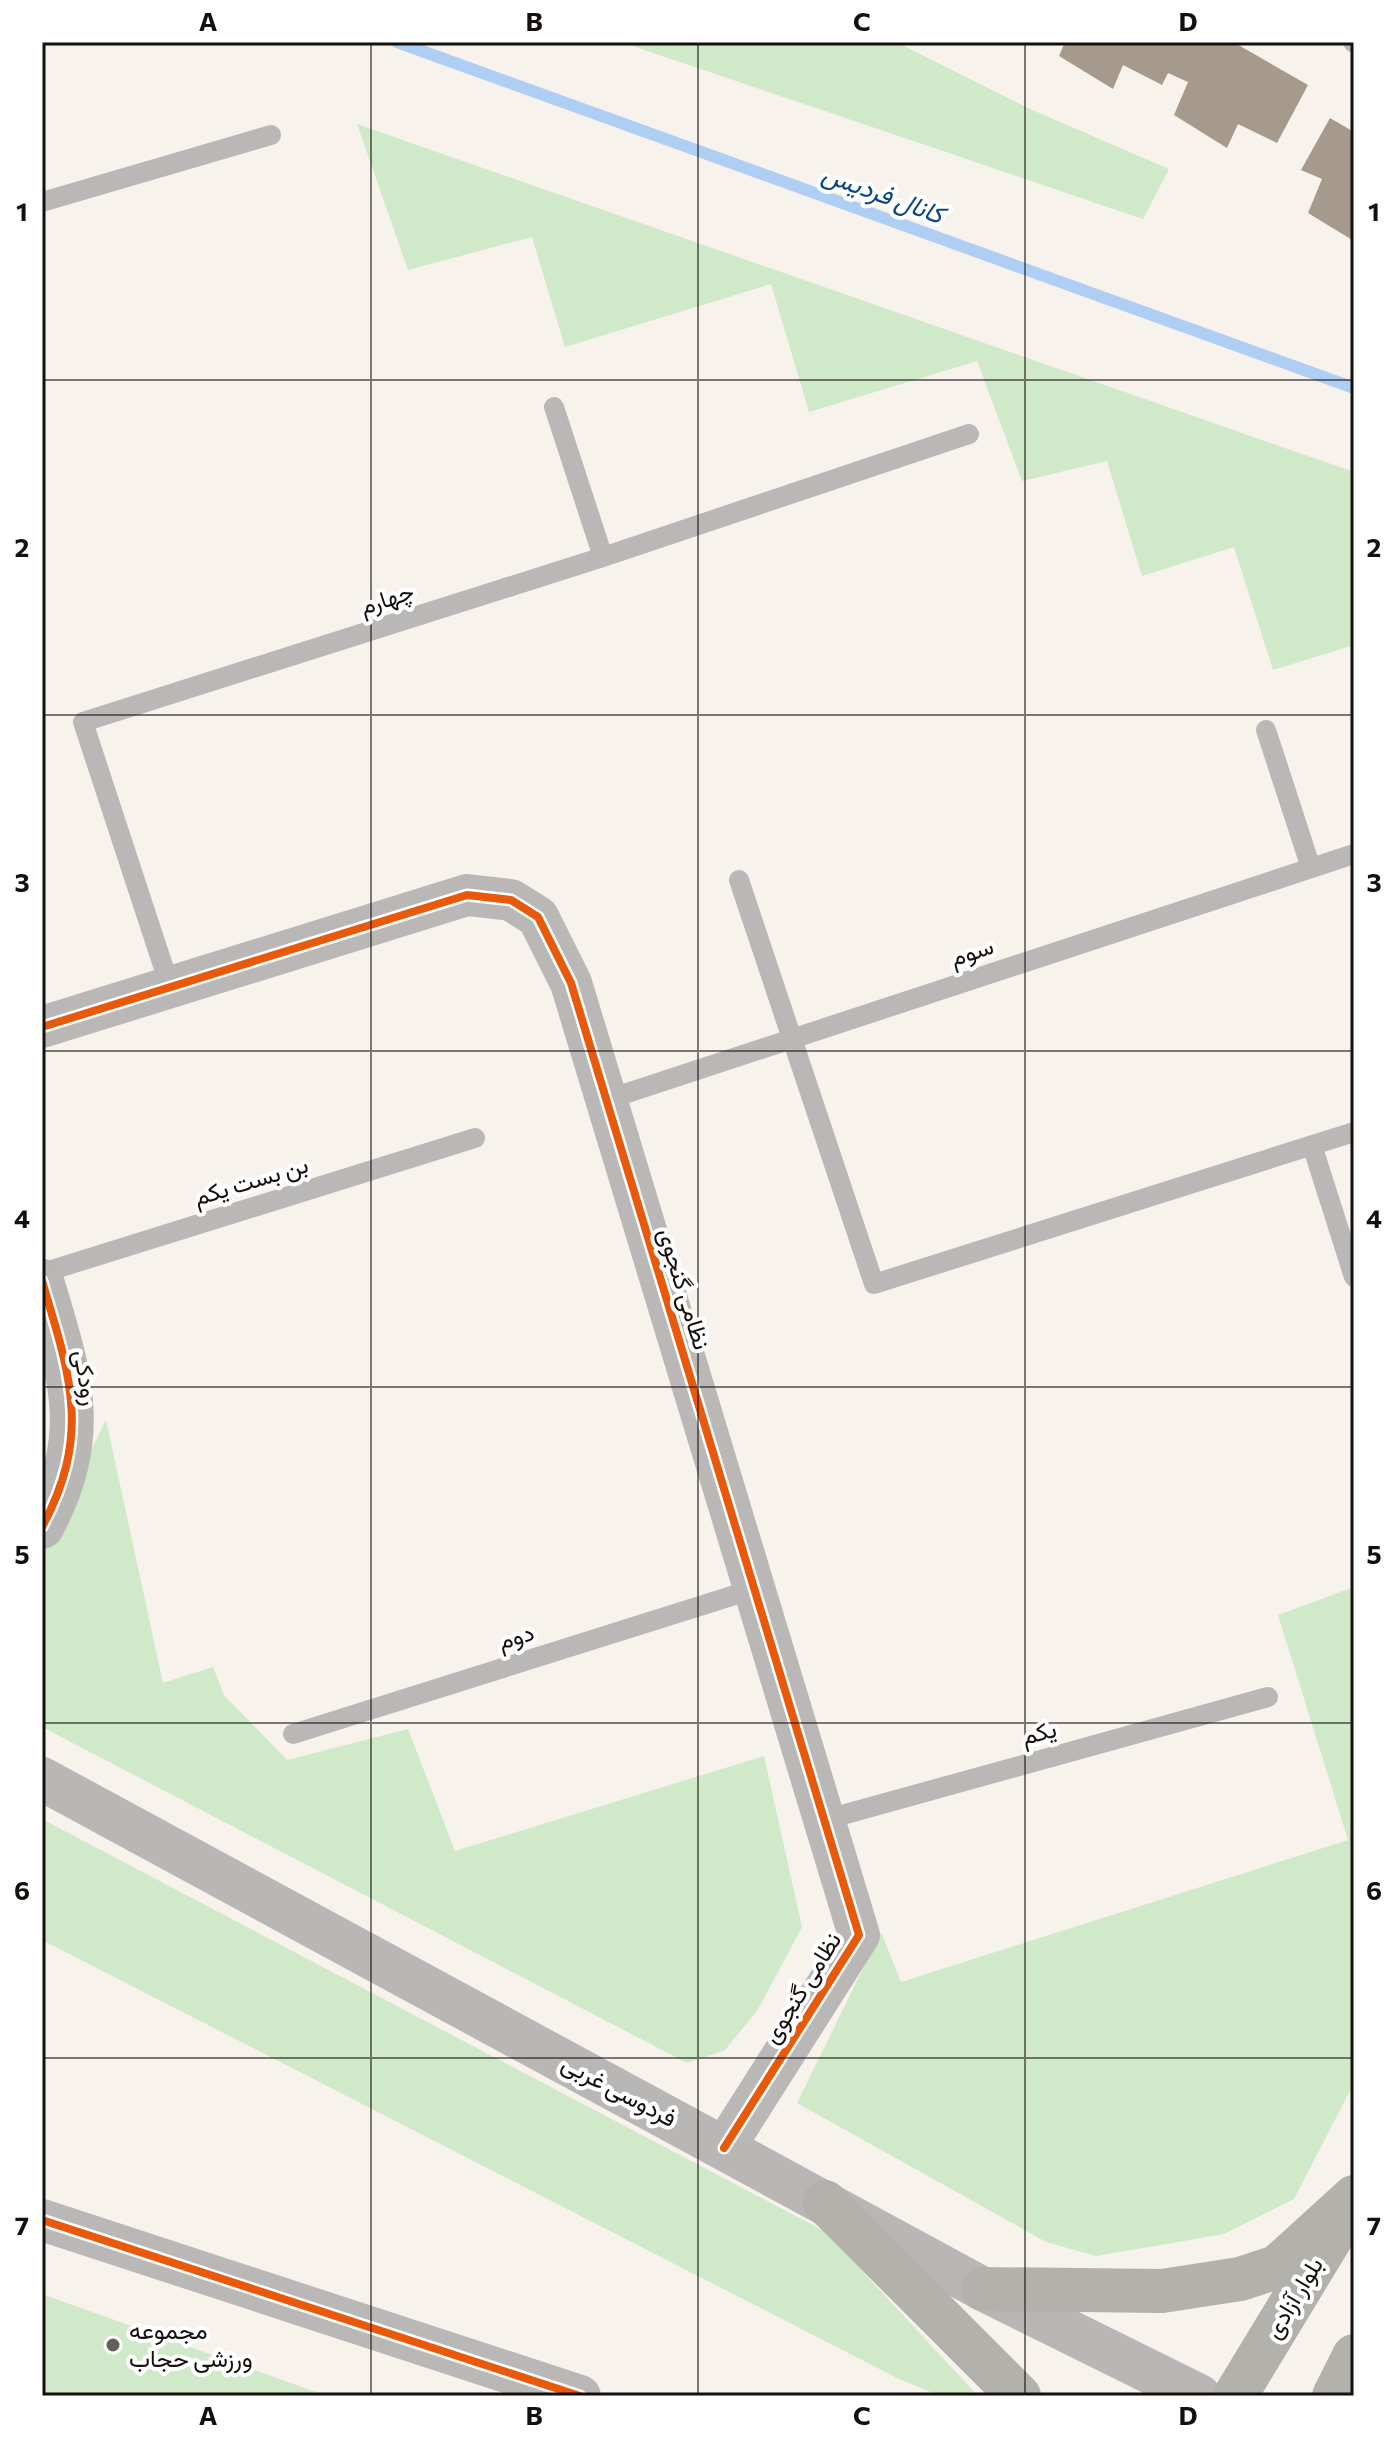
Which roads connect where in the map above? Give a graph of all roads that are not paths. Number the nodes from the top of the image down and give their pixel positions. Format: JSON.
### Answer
{"nodes":[{"id":1,"x":271,"y":135,"type":"dead end"},
{"id":2,"x":42,"y":202,"type":"edge"},
{"id":3,"x":554,"y":407,"type":"dead end"},
{"id":4,"x":969,"y":434,"type":"dead end"},
{"id":5,"x":603,"y":557,"type":"junction"},
{"id":6,"x":1266,"y":730,"type":"dead end"},
{"id":7,"x":1354,"y":854,"type":"edge"},
{"id":8,"x":1311,"y":868,"type":"junction"},
{"id":9,"x":739,"y":880,"type":"dead end"},
{"id":10,"x":170,"y":987,"type":"junction"},
{"id":11,"x":42,"y":1027,"type":"edge"},
{"id":12,"x":793,"y":1038,"type":"junction"},
{"id":13,"x":606,"y":1100,"type":"junction"},
{"id":14,"x":1354,"y":1132,"type":"edge"},
{"id":15,"x":475,"y":1138,"type":"dead end"},
{"id":16,"x":1312,"y":1145,"type":"junction"},
{"id":17,"x":42,"y":1273,"type":"edge"},
{"id":18,"x":1354,"y":1277,"type":"edge"},
{"id":19,"x":42,"y":1281,"type":"edge"},
{"id":20,"x":42,"y":1527,"type":"edge"},
{"id":21,"x":754,"y":1589,"type":"junction"},
{"id":22,"x":1268,"y":1697,"type":"dead end"},
{"id":23,"x":293,"y":1734,"type":"dead end"},
{"id":24,"x":42,"y":1779,"type":"edge"},
{"id":25,"x":824,"y":1820,"type":"junction"},
{"id":26,"x":724,"y":2148,"type":"junction"},
{"id":27,"x":1354,"y":2199,"type":"edge"},
{"id":28,"x":825,"y":2202,"type":"junction"},
{"id":29,"x":42,"y":2220,"type":"edge"},
{"id":30,"x":983,"y":2289,"type":"junction"},
{"id":31,"x":1354,"y":2356,"type":"edge"},
{"id":32,"x":580,"y":2396,"type":"edge"},
{"id":33,"x":1019,"y":2396,"type":"edge"},
{"id":34,"x":1199,"y":2396,"type":"edge"},
{"id":35,"x":1235,"y":2396,"type":"edge"},
{"id":36,"x":1334,"y":2396,"type":"edge"}],
"edges":[{"from":1,"to":2,"type":"lane"},
{"from":3,"to":5,"type":"lane"},
{"from":4,"to":5,"type":"lane","name":"چهارم"},
{"from":5,"to":10,"type":"lane","name":"چهارم"},
{"from":6,"to":8,"type":"lane"},
{"from":7,"to":8,"type":"lane","name":"سوم"},
{"from":8,"to":12,"type":"lane","name":"سوم"},
{"from":9,"to":12,"type":"lane"},
{"from":10,"to":11,"type":"street","name":"نظامی گنجوی"},
{"from":10,"to":13,"type":"street","name":"نظامی گنجوی"},
{"from":12,"to":13,"type":"lane","name":"سوم"},
{"from":12,"to":16,"type":"lane"},
{"from":13,"to":21,"type":"street","name":"نظامی گنجوی"},
{"from":14,"to":16,"type":"lane"},
{"from":15,"to":17,"type":"lane","name":"بن بست یکم"},
{"from":16,"to":18,"type":"lane"},
{"from":19,"to":20,"type":"main road","name":"رودکی"},
{"from":21,"to":23,"type":"lane","name":"دوم"},
{"from":21,"to":25,"type":"street","name":"نظامی گنجوی"},
{"from":22,"to":25,"type":"lane","name":"یکم"},
{"from":24,"to":26,"type":"main road","name":"فردوسی غربی"},
{"from":25,"to":26,"type":"street","name":"نظامی گنجوی"},
{"from":26,"to":28,"type":"main road","name":"فردوسی غربی"},
{"from":27,"to":30,"type":"main road"},
{"from":27,"to":35,"type":"main road","name":"بلوار آزادی"},
{"from":28,"to":30,"type":"main road","name":"فردوسی غربی"},
{"from":28,"to":33,"type":"main road"},
{"from":29,"to":32,"type":"street"},
{"from":30,"to":34,"type":"main road","name":"فردوسی غربی"},
{"from":31,"to":36,"type":"main road"}]}
